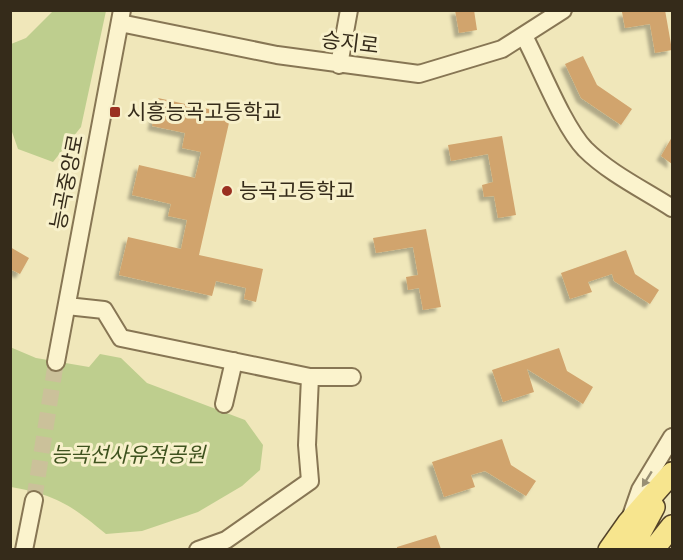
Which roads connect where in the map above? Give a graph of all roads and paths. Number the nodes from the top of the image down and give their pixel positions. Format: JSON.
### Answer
{"nodes":[{"id":1,"x":348,"y":10,"type":"edge"},
{"id":2,"x":562,"y":10,"type":"edge"},
{"id":3,"x":121,"y":17,"type":"edge"},
{"id":4,"x":524,"y":36,"type":"junction"},
{"id":5,"x":339,"y":65,"type":"junction"},
{"id":6,"x":672,"y":208,"type":"edge"},
{"id":7,"x":67,"y":306,"type":"junction"},
{"id":8,"x":234,"y":361,"type":"junction"},
{"id":9,"x":56,"y":362,"type":"tunnel mouth"},
{"id":10,"x":310,"y":377,"type":"junction"},
{"id":11,"x":352,"y":377,"type":"dead end"},
{"id":12,"x":224,"y":404,"type":"dead end"},
{"id":13,"x":672,"y":437,"type":"edge"},
{"id":14,"x":672,"y":472,"type":"edge"},
{"id":15,"x":34,"y":500,"type":"tunnel mouth"},
{"id":16,"x":628,"y":523,"type":"junction"},
{"id":17,"x":672,"y":526,"type":"edge"},
{"id":18,"x":672,"y":538,"type":"edge"},
{"id":19,"x":24,"y":549,"type":"edge"},
{"id":20,"x":198,"y":549,"type":"edge"},
{"id":21,"x":609,"y":549,"type":"edge"},
{"id":22,"x":631,"y":549,"type":"edge"},
{"id":23,"x":653,"y":549,"type":"edge"},
{"id":24,"x":668,"y":549,"type":"edge"}],
"edges":[{"from":1,"to":5,"type":"street"},
{"from":2,"to":4,"type":"street","name":"승지로"},
{"from":3,"to":5,"type":"street","name":"승지로"},
{"from":3,"to":7,"type":"street","name":"능곡중앙로"},
{"from":4,"to":5,"type":"street","name":"승지로"},
{"from":4,"to":6,"type":"street"},
{"from":7,"to":8,"type":"street"},
{"from":7,"to":9,"type":"street","name":"능곡중앙로"},
{"from":8,"to":10,"type":"street"},
{"from":8,"to":12,"type":"street"},
{"from":10,"to":11,"type":"street"},
{"from":10,"to":20,"type":"street"},
{"from":13,"to":16,"type":"street","one_way":true},
{"from":14,"to":16,"type":"main road"},
{"from":14,"to":22,"type":"main road"},
{"from":15,"to":19,"type":"street"},
{"from":16,"to":21,"type":"main road"},
{"from":17,"to":23,"type":"main road"},
{"from":18,"to":24,"type":"main road"}]}
